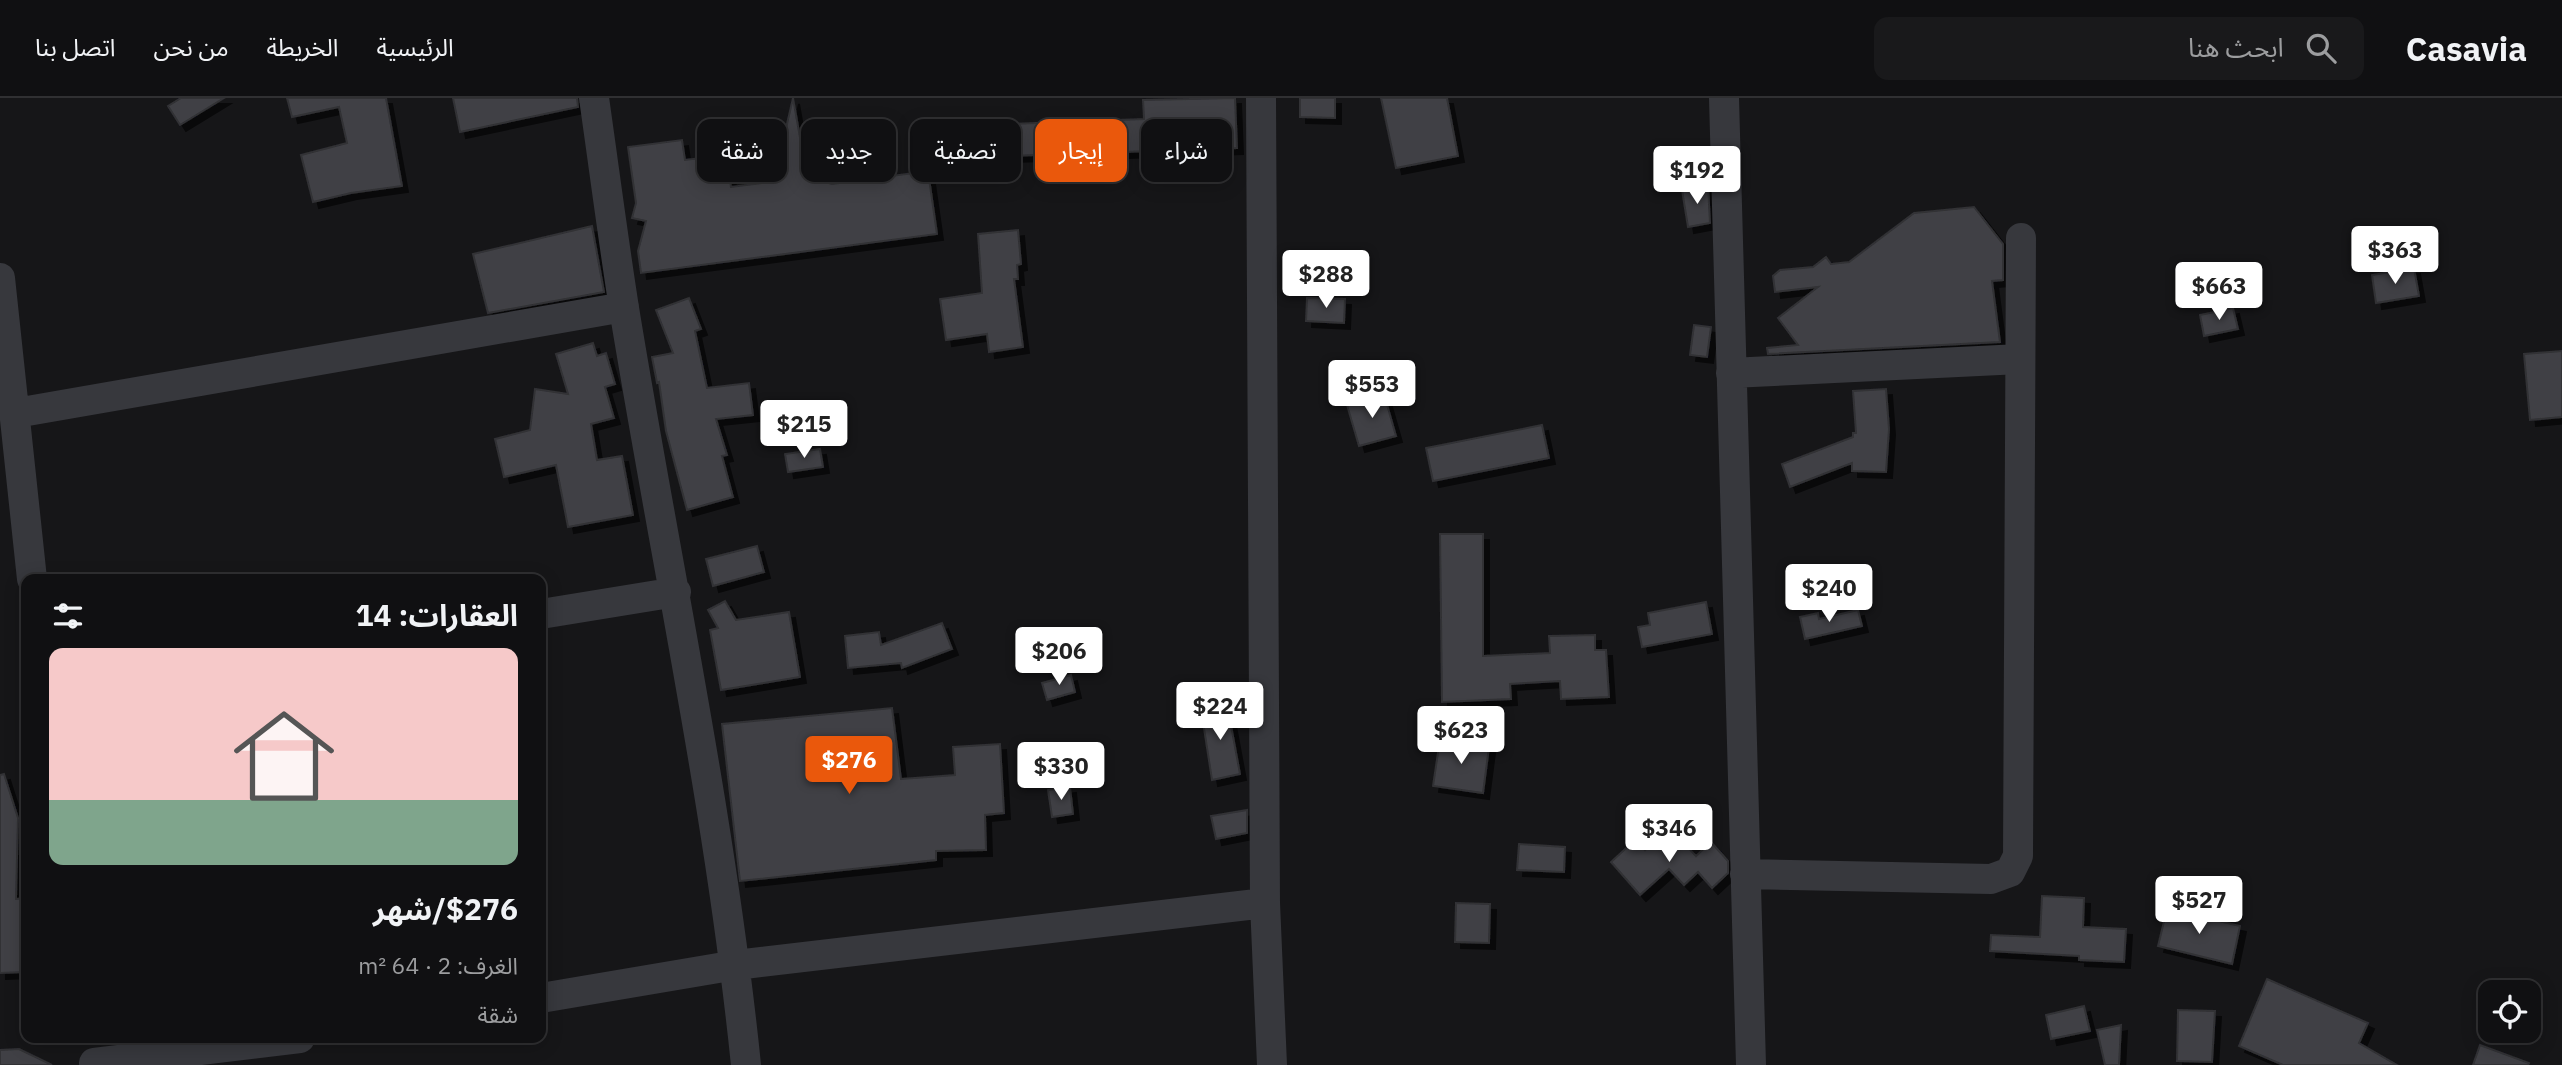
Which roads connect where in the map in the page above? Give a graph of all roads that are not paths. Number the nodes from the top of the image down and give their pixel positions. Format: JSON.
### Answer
{"nodes":[{"id":1,"x":594,"y":98,"type":"edge"},
{"id":2,"x":1261,"y":98,"type":"edge"},
{"id":3,"x":1724,"y":98,"type":"edge"},
{"id":4,"x":2021,"y":238,"type":"dead end"},
{"id":5,"x":0,"y":278,"type":"edge"},
{"id":6,"x":624,"y":307,"type":"junction"},
{"id":7,"x":2020,"y":359,"type":"junction"},
{"id":8,"x":1731,"y":373,"type":"junction"},
{"id":9,"x":16,"y":413,"type":"junction"},
{"id":10,"x":32,"y":574,"type":"edge"},
{"id":11,"x":676,"y":592,"type":"junction"},
{"id":12,"x":546,"y":613,"type":"edge"},
{"id":13,"x":1745,"y":874,"type":"junction"},
{"id":14,"x":1265,"y":903,"type":"junction"},
{"id":15,"x":736,"y":965,"type":"junction"},
{"id":16,"x":546,"y":997,"type":"edge"},
{"id":17,"x":239,"y":1043,"type":"edge"},
{"id":18,"x":93,"y":1055,"type":"edge"},
{"id":19,"x":746,"y":1065,"type":"edge"},
{"id":20,"x":1272,"y":1065,"type":"edge"},
{"id":21,"x":1751,"y":1065,"type":"edge"}],
"edges":[{"from":1,"to":6,"type":"street"},
{"from":2,"to":14,"type":"street"},
{"from":3,"to":8,"type":"street"},
{"from":4,"to":7,"type":"street"},
{"from":5,"to":9,"type":"street"},
{"from":6,"to":9,"type":"street"},
{"from":6,"to":11,"type":"street"},
{"from":7,"to":8,"type":"street"},
{"from":7,"to":13,"type":"street"},
{"from":8,"to":13,"type":"street"},
{"from":9,"to":10,"type":"street"},
{"from":11,"to":12,"type":"street"},
{"from":11,"to":15,"type":"street"},
{"from":13,"to":21,"type":"street"},
{"from":14,"to":15,"type":"street"},
{"from":14,"to":20,"type":"street"},
{"from":15,"to":16,"type":"street"},
{"from":15,"to":19,"type":"street"},
{"from":17,"to":18,"type":"street"}]}
